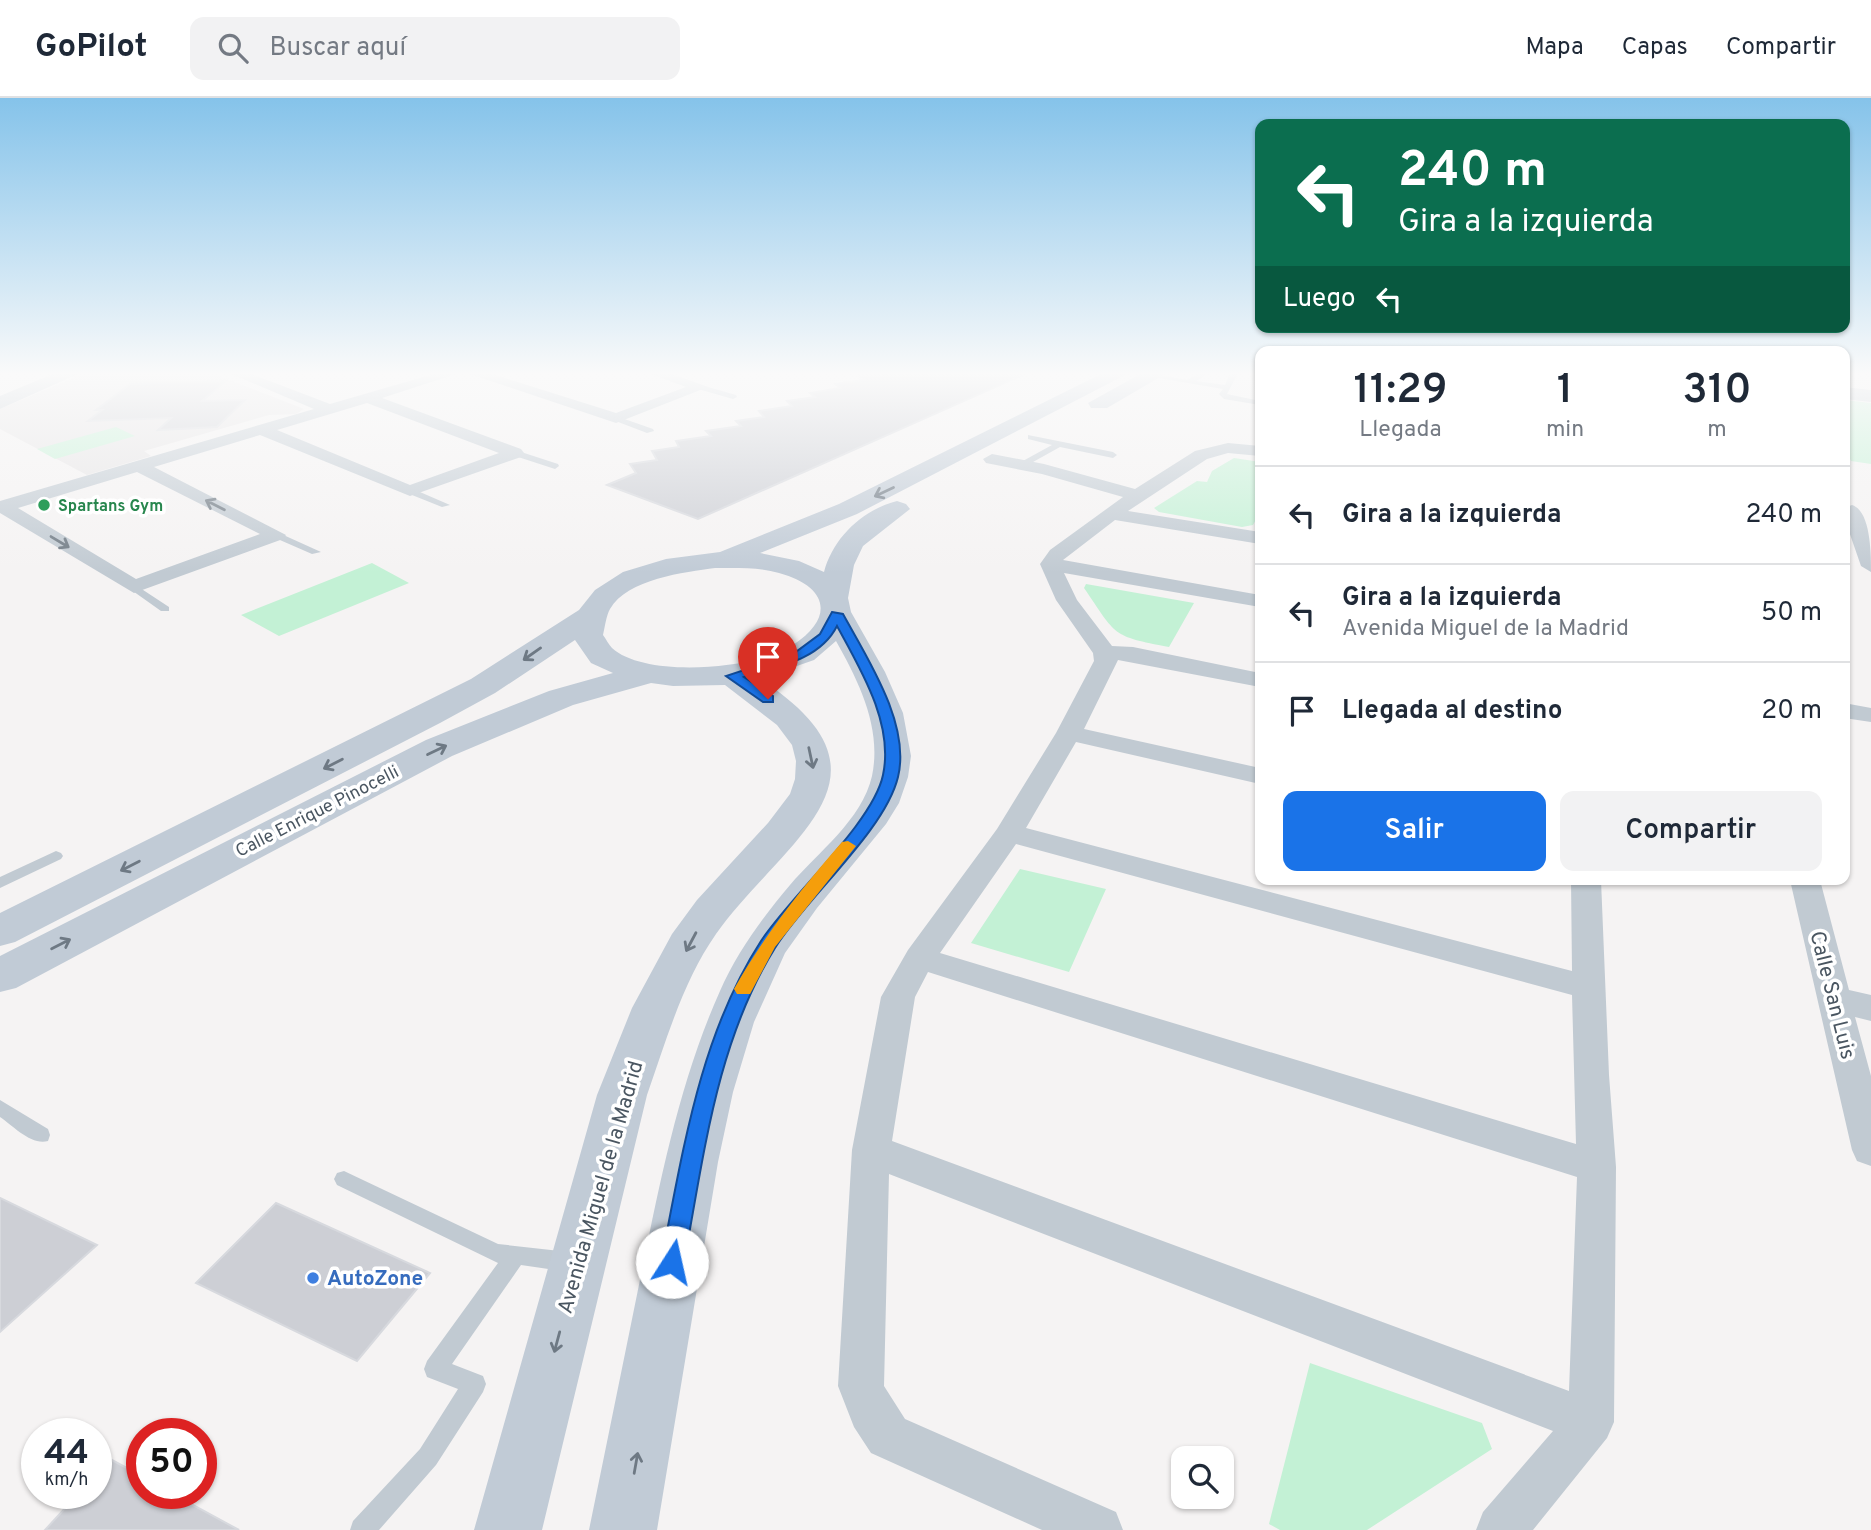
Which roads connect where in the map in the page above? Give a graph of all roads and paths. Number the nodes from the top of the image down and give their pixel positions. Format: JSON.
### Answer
{"nodes":[{"id":1,"x":224,"y":440,"type":"edge"},
{"id":2,"x":286,"y":440,"type":"edge"},
{"id":3,"x":480,"y":440,"type":"edge"},
{"id":4,"x":986,"y":440,"type":"edge"},
{"id":5,"x":1045,"y":440,"type":"edge"},
{"id":6,"x":1059,"y":444,"type":"junction"},
{"id":7,"x":1028,"y":450,"type":"junction"},
{"id":8,"x":1255,"y":450,"type":"edge"},
{"id":9,"x":515,"y":453,"type":"junction"},
{"id":10,"x":1114,"y":455,"type":"dead end"},
{"id":11,"x":138,"y":466,"type":"junction"},
{"id":12,"x":555,"y":466,"type":"dead end"},
{"id":13,"x":1157,"y":484,"type":"junction"},
{"id":14,"x":410,"y":491,"type":"junction"},
{"id":15,"x":1137,"y":495,"type":"junction"},
{"id":16,"x":445,"y":505,"type":"dead end"},
{"id":17,"x":1,"y":507,"type":"edge"},
{"id":18,"x":1856,"y":511,"type":"edge"},
{"id":19,"x":1114,"y":514,"type":"junction"},
{"id":20,"x":276,"y":536,"type":"junction"},
{"id":21,"x":1255,"y":537,"type":"edge"},
{"id":22,"x":316,"y":552,"type":"dead end"},
{"id":23,"x":715,"y":561,"type":"junction"},
{"id":24,"x":1050,"y":564,"type":"junction"},
{"id":25,"x":1871,"y":566,"type":"edge"},
{"id":26,"x":134,"y":587,"type":"junction"},
{"id":27,"x":1255,"y":600,"type":"edge"},
{"id":28,"x":835,"y":606,"type":"junction"},
{"id":29,"x":165,"y":609,"type":"dead end"},
{"id":30,"x":589,"y":617,"type":"junction"},
{"id":31,"x":1105,"y":653,"type":"junction"},
{"id":32,"x":645,"y":674,"type":"junction"},
{"id":33,"x":733,"y":676,"type":"junction"},
{"id":34,"x":1255,"y":679,"type":"edge"},
{"id":35,"x":1850,"y":711,"type":"edge"},
{"id":36,"x":1871,"y":715,"type":"edge"},
{"id":37,"x":1069,"y":733,"type":"junction"},
{"id":38,"x":1255,"y":775,"type":"edge"},
{"id":39,"x":1009,"y":833,"type":"junction"},
{"id":40,"x":56,"y":856,"type":"dead end"},
{"id":41,"x":0,"y":883,"type":"edge"},
{"id":42,"x":1586,"y":885,"type":"edge"},
{"id":43,"x":1806,"y":885,"type":"edge"},
{"id":44,"x":0,"y":931,"type":"edge"},
{"id":45,"x":919,"y":958,"type":"junction"},
{"id":46,"x":0,"y":976,"type":"edge"},
{"id":47,"x":1588,"y":987,"type":"junction"},
{"id":48,"x":1835,"y":999,"type":"junction"},
{"id":49,"x":1871,"y":1008,"type":"edge"},
{"id":50,"x":0,"y":1107,"type":"edge"},
{"id":51,"x":41,"y":1135,"type":"dead end"},
{"id":52,"x":871,"y":1150,"type":"junction"},
{"id":53,"x":1871,"y":1150,"type":"edge"},
{"id":54,"x":1597,"y":1167,"type":"junction"},
{"id":55,"x":344,"y":1179,"type":"dead end"},
{"id":56,"x":516,"y":1255,"type":"junction"},
{"id":57,"x":578,"y":1263,"type":"junction"},
{"id":58,"x":1591,"y":1422,"type":"junction"},
{"id":59,"x":1514,"y":1525,"type":"edge"},
{"id":60,"x":362,"y":1530,"type":"edge"},
{"id":61,"x":508,"y":1530,"type":"edge"},
{"id":62,"x":623,"y":1530,"type":"edge"},
{"id":63,"x":1098,"y":1530,"type":"edge"}],
"edges":[{"from":1,"to":11,"type":"street"},
{"from":2,"to":14,"type":"street"},
{"from":3,"to":9,"type":"street"},
{"from":4,"to":23,"type":"main road","one_way":true},
{"from":5,"to":7,"type":"main road"},
{"from":6,"to":7,"type":"lane"},
{"from":6,"to":7,"type":"lane"},
{"from":6,"to":10,"type":"lane"},
{"from":7,"to":13,"type":"street"},
{"from":7,"to":15,"type":"street"},
{"from":7,"to":28,"type":"main road"},
{"from":8,"to":13,"type":"street"},
{"from":9,"to":12,"type":"lane"},
{"from":9,"to":14,"type":"street"},
{"from":11,"to":17,"type":"street"},
{"from":20,"to":11,"type":"street","one_way":true},
{"from":13,"to":15,"type":"street"},
{"from":14,"to":16,"type":"lane"},
{"from":15,"to":19,"type":"street"},
{"from":17,"to":26,"type":"street","one_way":true},
{"from":18,"to":25,"type":"street"},
{"from":19,"to":21,"type":"street"},
{"from":19,"to":24,"type":"street"},
{"from":20,"to":22,"type":"lane"},
{"from":20,"to":26,"type":"street"},
{"from":23,"to":28,"type":"main road"},
{"from":23,"to":30,"type":"main road","name":"Calle Enrique Pinocelli"},
{"from":24,"to":27,"type":"street"},
{"from":24,"to":31,"type":"street"},
{"from":26,"to":29,"type":"lane"},
{"from":28,"to":33,"type":"main road"},
{"from":62,"to":28,"type":"main road","one_way":true},
{"from":30,"to":32,"type":"main road"},
{"from":30,"to":44,"type":"main road","name":"Calle Enrique Pinocelli","one_way":true},
{"from":31,"to":34,"type":"street"},
{"from":31,"to":37,"type":"street"},
{"from":32,"to":33,"type":"main road"},
{"from":46,"to":32,"type":"main road","name":"Calle Enrique Pinocelli","one_way":true},
{"from":33,"to":57,"type":"main road","name":"Avenida Miguel de la Madrid","one_way":true},
{"from":35,"to":36,"type":"street"},
{"from":37,"to":38,"type":"street"},
{"from":37,"to":39,"type":"street"},
{"from":39,"to":45,"type":"street"},
{"from":39,"to":47,"type":"street"},
{"from":40,"to":41,"type":"lane"},
{"from":42,"to":47,"type":"street"},
{"from":43,"to":48,"type":"street","name":"Calle San Luis"},
{"from":45,"to":52,"type":"street"},
{"from":45,"to":54,"type":"street"},
{"from":47,"to":54,"type":"street"},
{"from":48,"to":49,"type":"street"},
{"from":48,"to":53,"type":"street","name":"Calle San Luis"},
{"from":50,"to":51,"type":"lane"},
{"from":52,"to":58,"type":"street"},
{"from":52,"to":63,"type":"street"},
{"from":54,"to":58,"type":"street"},
{"from":55,"to":56,"type":"lane"},
{"from":56,"to":57,"type":"lane"},
{"from":56,"to":60,"type":"lane"},
{"from":57,"to":61,"type":"main road","name":"Avenida Miguel de la Madrid","one_way":true},
{"from":58,"to":59,"type":"street"}]}
